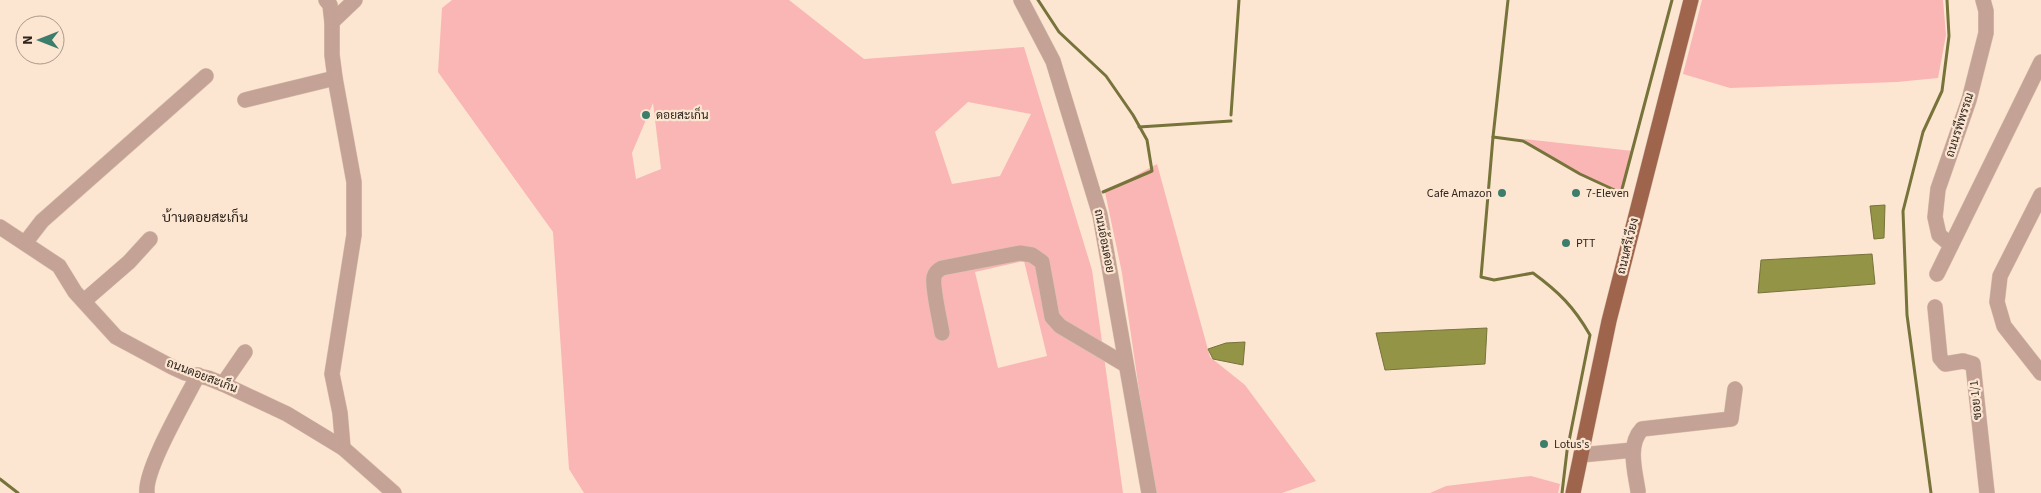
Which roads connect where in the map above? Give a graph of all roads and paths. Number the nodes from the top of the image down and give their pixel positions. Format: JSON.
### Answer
{"nodes":[{"id":1,"x":326,"y":0,"type":"edge"},
{"id":2,"x":355,"y":0,"type":"edge"},
{"id":3,"x":1021,"y":0,"type":"edge"},
{"id":4,"x":1692,"y":0,"type":"edge"},
{"id":5,"x":1983,"y":0,"type":"edge"},
{"id":6,"x":332,"y":22,"type":"junction"},
{"id":7,"x":2041,"y":62,"type":"edge"},
{"id":8,"x":206,"y":76,"type":"dead end"},
{"id":9,"x":335,"y":78,"type":"junction"},
{"id":10,"x":245,"y":100,"type":"dead end"},
{"id":11,"x":2041,"y":195,"type":"edge"},
{"id":12,"x":0,"y":226,"type":"edge"},
{"id":13,"x":150,"y":240,"type":"dead end"},
{"id":14,"x":25,"y":243,"type":"junction"},
{"id":15,"x":1951,"y":245,"type":"junction"},
{"id":16,"x":1937,"y":274,"type":"dead end"},
{"id":17,"x":84,"y":301,"type":"junction"},
{"id":18,"x":1935,"y":307,"type":"dead end"},
{"id":19,"x":942,"y":333,"type":"dead end"},
{"id":20,"x":245,"y":352,"type":"dead end"},
{"id":21,"x":1126,"y":365,"type":"junction"},
{"id":22,"x":2041,"y":373,"type":"edge"},
{"id":23,"x":198,"y":375,"type":"junction"},
{"id":24,"x":224,"y":384,"type":"junction"},
{"id":25,"x":1735,"y":389,"type":"dead end"},
{"id":26,"x":343,"y":448,"type":"junction"},
{"id":27,"x":1633,"y":450,"type":"junction"},
{"id":28,"x":1580,"y":455,"type":"junction"},
{"id":29,"x":1638,"y":491,"type":"dead end"},
{"id":30,"x":147,"y":493,"type":"edge"},
{"id":31,"x":394,"y":493,"type":"edge"},
{"id":32,"x":1149,"y":493,"type":"edge"},
{"id":33,"x":1573,"y":493,"type":"edge"},
{"id":34,"x":1987,"y":493,"type":"edge"}],
"edges":[{"from":1,"to":6,"type":"street"},
{"from":2,"to":6,"type":"street"},
{"from":3,"to":21,"type":"street","name":"ถนนอ้อมดอย"},
{"from":4,"to":28,"type":"main road","name":"ถนนศรีเวียง"},
{"from":5,"to":15,"type":"street","name":"ถนนรพีพรรณ"},
{"from":6,"to":9,"type":"street"},
{"from":7,"to":15,"type":"street"},
{"from":8,"to":14,"type":"street"},
{"from":9,"to":10,"type":"street"},
{"from":9,"to":26,"type":"street"},
{"from":11,"to":22,"type":"street"},
{"from":12,"to":14,"type":"street","name":"ถนนดอยสะเก็น"},
{"from":13,"to":17,"type":"street"},
{"from":14,"to":17,"type":"street","name":"ถนนดอยสะเก็น"},
{"from":15,"to":16,"type":"street"},
{"from":17,"to":23,"type":"street","name":"ถนนดอยสะเก็น"},
{"from":18,"to":34,"type":"street","name":"ซอย 1/1"},
{"from":19,"to":21,"type":"street"},
{"from":20,"to":24,"type":"street"},
{"from":21,"to":32,"type":"street","name":"ถนนอ้อมดอย"},
{"from":23,"to":24,"type":"street","name":"ถนนดอยสะเก็น"},
{"from":23,"to":30,"type":"street"},
{"from":24,"to":26,"type":"street","name":"ถนนดอยสะเก็น"},
{"from":25,"to":27,"type":"street"},
{"from":26,"to":31,"type":"street","name":"ถนนดอยสะเก็น"},
{"from":27,"to":28,"type":"street"},
{"from":27,"to":29,"type":"street"},
{"from":28,"to":33,"type":"main road","name":"ถนนศรีเวียง"}]}
